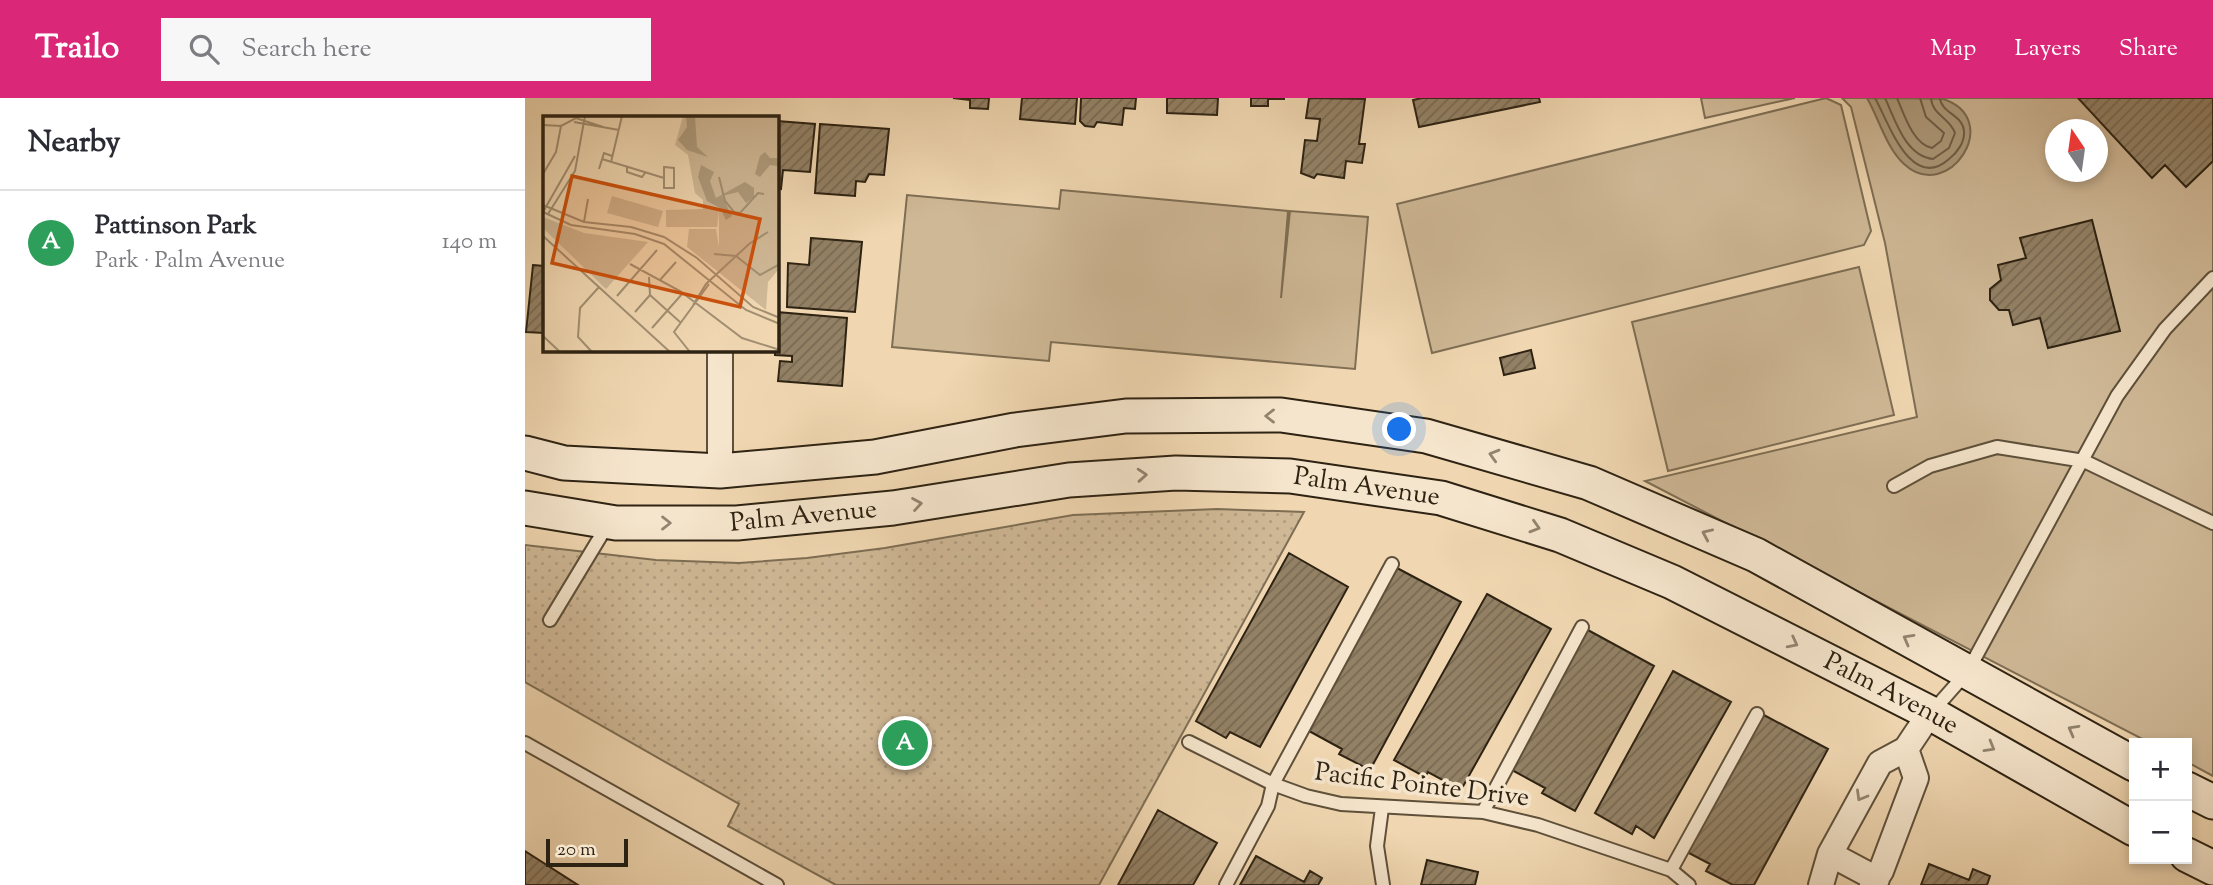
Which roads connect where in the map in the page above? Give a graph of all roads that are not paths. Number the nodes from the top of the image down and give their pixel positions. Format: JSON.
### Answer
{"nodes":[{"id":1,"x":2213,"y":278,"type":"edge"},
{"id":2,"x":720,"y":352,"type":"edge"},
{"id":3,"x":525,"y":453,"type":"edge"},
{"id":4,"x":2084,"y":461,"type":"junction"},
{"id":5,"x":720,"y":471,"type":"junction"},
{"id":6,"x":1894,"y":486,"type":"dead end"},
{"id":7,"x":525,"y":508,"type":"edge"},
{"id":8,"x":609,"y":522,"type":"junction"},
{"id":9,"x":2213,"y":523,"type":"edge"},
{"id":10,"x":1392,"y":564,"type":"dead end"},
{"id":11,"x":550,"y":620,"type":"dead end"},
{"id":12,"x":1582,"y":627,"type":"dead end"},
{"id":13,"x":1968,"y":671,"type":"junction"},
{"id":14,"x":1930,"y":713,"type":"junction"},
{"id":15,"x":1757,"y":714,"type":"dead end"},
{"id":16,"x":1189,"y":742,"type":"dead end"},
{"id":17,"x":525,"y":743,"type":"edge"},
{"id":18,"x":1906,"y":749,"type":"junction"},
{"id":19,"x":2129,"y":761,"type":"edge"},
{"id":20,"x":1273,"y":784,"type":"junction"},
{"id":21,"x":2192,"y":792,"type":"edge"},
{"id":22,"x":2213,"y":802,"type":"edge"},
{"id":23,"x":1382,"y":808,"type":"junction"},
{"id":24,"x":1483,"y":812,"type":"junction"},
{"id":25,"x":2129,"y":826,"type":"edge"},
{"id":26,"x":1830,"y":854,"type":"junction"},
{"id":27,"x":2192,"y":858,"type":"edge"},
{"id":28,"x":2213,"y":868,"type":"edge"},
{"id":29,"x":1671,"y":870,"type":"junction"},
{"id":30,"x":1874,"y":882,"type":"edge"},
{"id":31,"x":777,"y":885,"type":"edge"},
{"id":32,"x":1226,"y":885,"type":"edge"},
{"id":33,"x":1383,"y":885,"type":"edge"},
{"id":34,"x":1689,"y":885,"type":"edge"},
{"id":35,"x":1821,"y":885,"type":"edge"}],
"edges":[{"from":1,"to":4,"type":"lane"},
{"from":2,"to":5,"type":"street"},
{"from":3,"to":5,"type":"street","name":"Palm Avenue"},
{"from":4,"to":6,"type":"lane"},
{"from":4,"to":9,"type":"lane"},
{"from":4,"to":13,"type":"lane"},
{"from":13,"to":5,"type":"street","name":"Palm Avenue","one_way":true},
{"from":7,"to":8,"type":"street","name":"Palm Avenue"},
{"from":8,"to":11,"type":"lane"},
{"from":8,"to":14,"type":"street","name":"Palm Avenue","one_way":true},
{"from":10,"to":20,"type":"lane"},
{"from":12,"to":24,"type":"lane"},
{"from":13,"to":14,"type":"lane"},
{"from":19,"to":13,"type":"street","name":"Palm Avenue","one_way":true},
{"from":14,"to":18,"type":"street"},
{"from":14,"to":25,"type":"street","name":"Palm Avenue","one_way":true},
{"from":15,"to":29,"type":"lane"},
{"from":16,"to":20,"type":"lane","name":"Pacific Pointe Drive"},
{"from":17,"to":31,"type":"lane"},
{"from":18,"to":26,"type":"street","one_way":true},
{"from":18,"to":30,"type":"street"},
{"from":20,"to":23,"type":"lane","name":"Pacific Pointe Drive"},
{"from":20,"to":32,"type":"lane"},
{"from":21,"to":22,"type":"street"},
{"from":23,"to":24,"type":"lane","name":"Pacific Pointe Drive"},
{"from":23,"to":33,"type":"lane"},
{"from":24,"to":29,"type":"lane","name":"Pacific Pointe Drive"},
{"from":26,"to":30,"type":"street"},
{"from":26,"to":35,"type":"street"},
{"from":27,"to":28,"type":"street"},
{"from":29,"to":34,"type":"lane","name":"Pacific Pointe Drive"}]}
